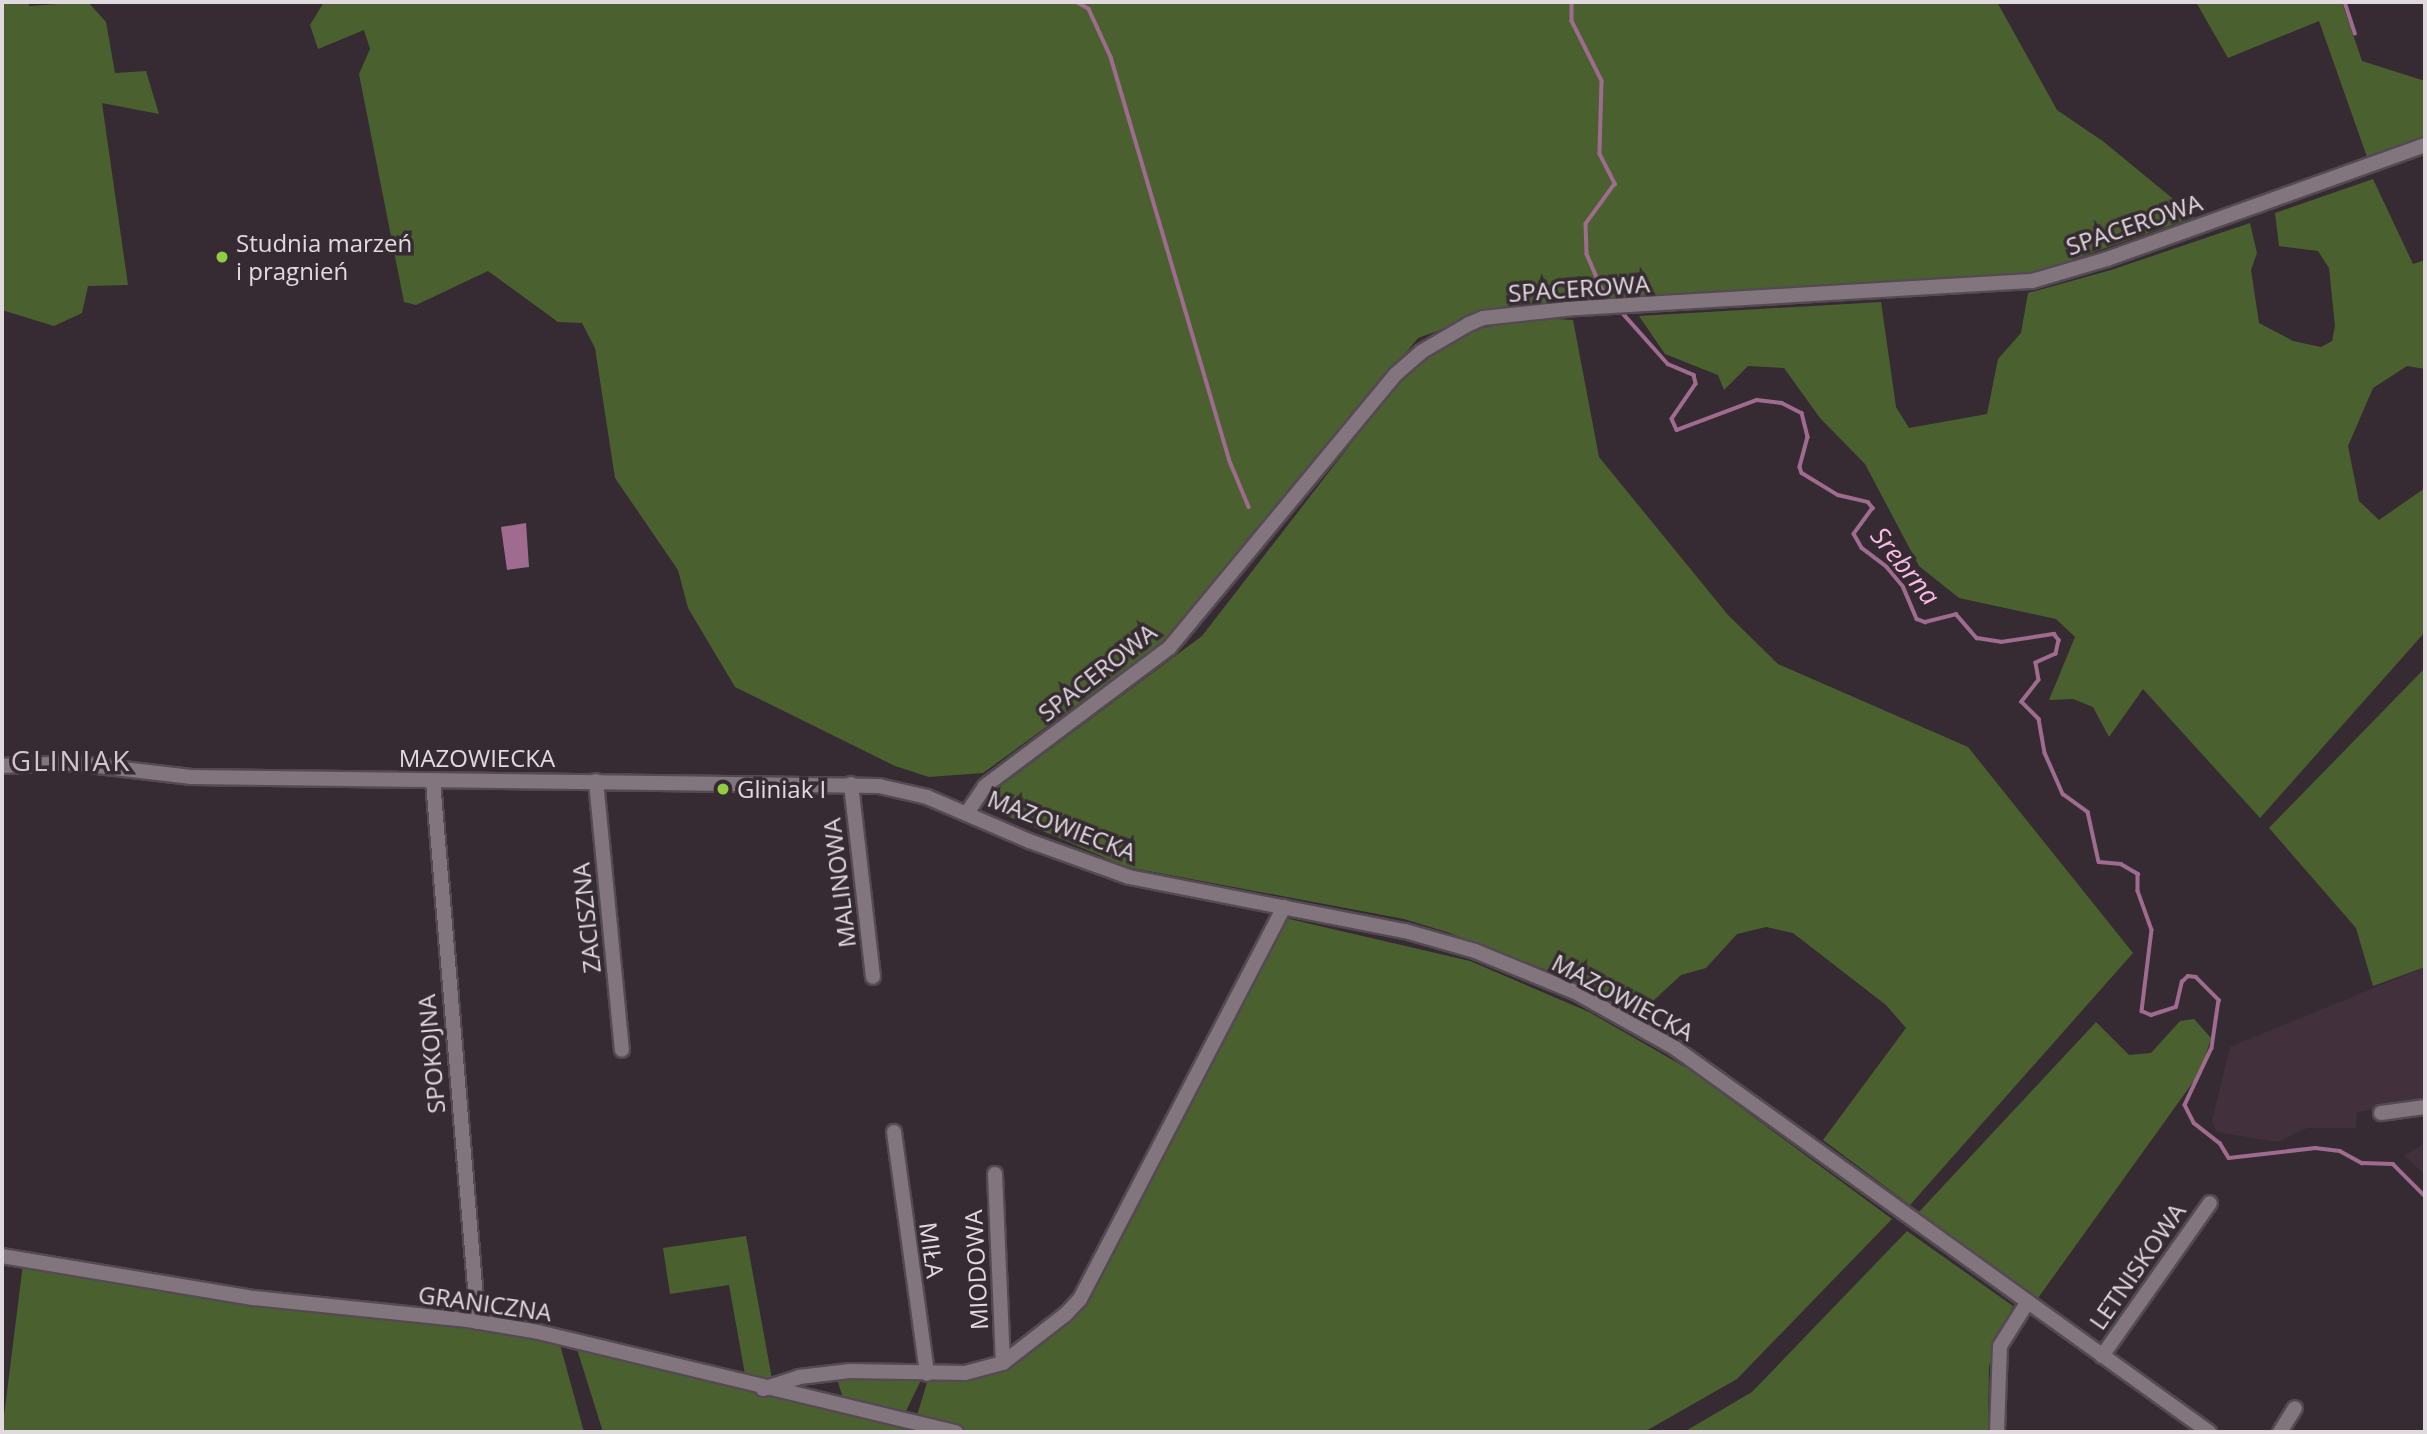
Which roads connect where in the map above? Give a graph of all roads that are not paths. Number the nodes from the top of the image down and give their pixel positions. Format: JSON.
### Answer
{"nodes":[{"id":1,"x":2425,"y":145,"type":"edge"},
{"id":2,"x":2,"y":766,"type":"edge"},
{"id":3,"x":433,"y":781,"type":"junction"},
{"id":4,"x":596,"y":781,"type":"junction"},
{"id":5,"x":851,"y":784,"type":"junction"},
{"id":6,"x":967,"y":813,"type":"junction"},
{"id":7,"x":1284,"y":907,"type":"junction"},
{"id":8,"x":873,"y":977,"type":"dead end"},
{"id":9,"x":622,"y":1050,"type":"dead end"},
{"id":10,"x":2425,"y":1107,"type":"edge"},
{"id":11,"x":2381,"y":1113,"type":"dead end"},
{"id":12,"x":894,"y":1132,"type":"dead end"},
{"id":13,"x":995,"y":1174,"type":"dead end"},
{"id":14,"x":2210,"y":1203,"type":"dead end"},
{"id":15,"x":2,"y":1256,"type":"edge"},
{"id":16,"x":2033,"y":1307,"type":"junction"},
{"id":17,"x":478,"y":1322,"type":"junction"},
{"id":18,"x":2102,"y":1356,"type":"junction"},
{"id":19,"x":1003,"y":1363,"type":"junction"},
{"id":20,"x":928,"y":1374,"type":"junction"},
{"id":21,"x":763,"y":1389,"type":"junction"},
{"id":22,"x":2295,"y":1408,"type":"dead end"},
{"id":23,"x":956,"y":1432,"type":"edge"},
{"id":24,"x":1997,"y":1432,"type":"edge"},
{"id":25,"x":2208,"y":1432,"type":"edge"},
{"id":26,"x":2280,"y":1432,"type":"edge"}],
"edges":[{"from":1,"to":6,"type":"street","name":"SPACEROWA"},
{"from":2,"to":3,"type":"street","name":"MAZOWIECKA"},
{"from":3,"to":4,"type":"street","name":"MAZOWIECKA"},
{"from":3,"to":17,"type":"street","name":"SPOKOJNA"},
{"from":4,"to":5,"type":"street","name":"MAZOWIECKA"},
{"from":4,"to":9,"type":"street","name":"ZACISZNA"},
{"from":5,"to":6,"type":"street","name":"MAZOWIECKA"},
{"from":5,"to":8,"type":"street","name":"MALINOWA"},
{"from":6,"to":7,"type":"street","name":"MAZOWIECKA"},
{"from":7,"to":16,"type":"street","name":"MAZOWIECKA"},
{"from":7,"to":19,"type":"street"},
{"from":10,"to":11,"type":"street"},
{"from":12,"to":20,"type":"street","name":"MIŁA"},
{"from":13,"to":19,"type":"street","name":"MIODOWA"},
{"from":14,"to":18,"type":"street","name":"LETNISKOWA"},
{"from":15,"to":17,"type":"street","name":"GRANICZNA"},
{"from":16,"to":18,"type":"street","name":"MAZOWIECKA"},
{"from":16,"to":24,"type":"street"},
{"from":17,"to":21,"type":"street","name":"GRANICZNA"},
{"from":18,"to":25,"type":"street","name":"MAZOWIECKA"},
{"from":19,"to":20,"type":"street"},
{"from":20,"to":21,"type":"street"},
{"from":21,"to":23,"type":"street","name":"GRANICZNA"},
{"from":22,"to":26,"type":"street"}]}
